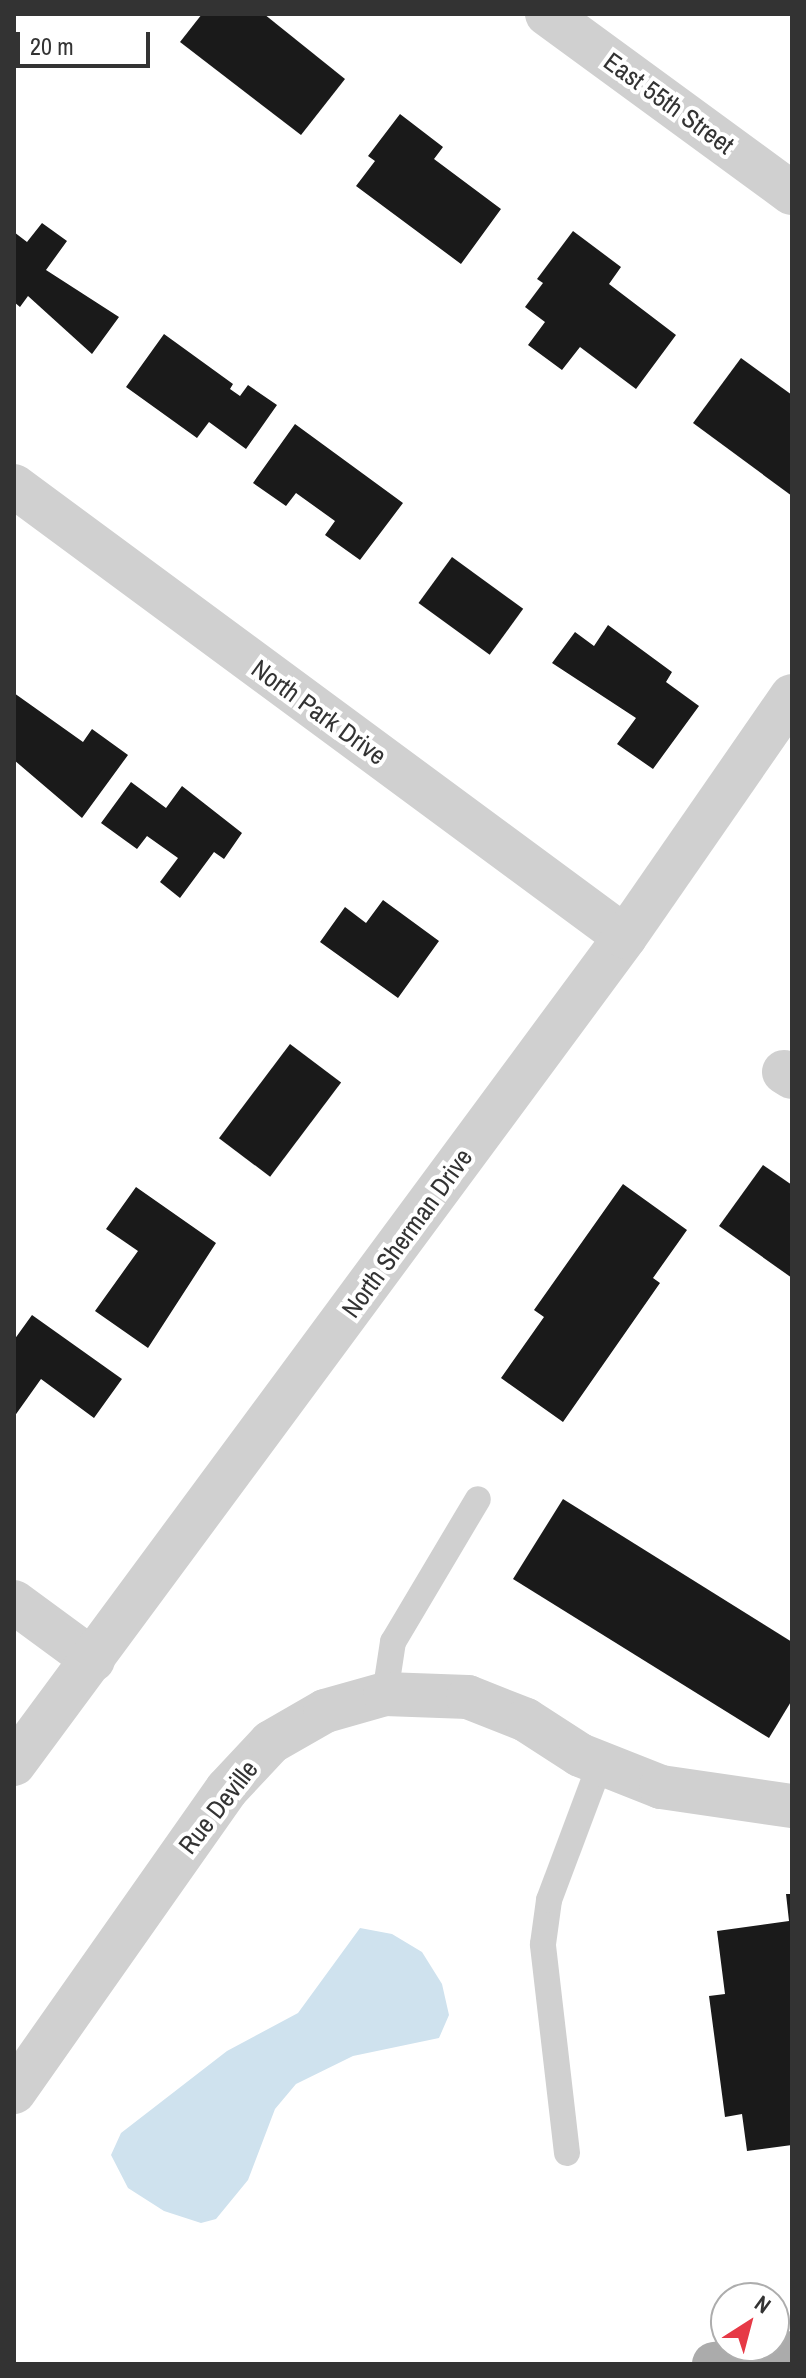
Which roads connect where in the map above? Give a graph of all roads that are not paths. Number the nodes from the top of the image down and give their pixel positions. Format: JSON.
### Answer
{"nodes":[{"id":1,"x":547,"y":14,"type":"edge"},
{"id":2,"x":792,"y":193,"type":"edge"},
{"id":3,"x":14,"y":486,"type":"edge"},
{"id":4,"x":792,"y":696,"type":"edge"},
{"id":5,"x":625,"y":937,"type":"junction"},
{"id":6,"x":478,"y":1499,"type":"dead end"},
{"id":7,"x":14,"y":1602,"type":"edge"},
{"id":8,"x":93,"y":1660,"type":"junction"},
{"id":9,"x":385,"y":1694,"type":"junction"},
{"id":10,"x":601,"y":1762,"type":"junction"},
{"id":11,"x":14,"y":1764,"type":"edge"},
{"id":12,"x":792,"y":1806,"type":"edge"},
{"id":13,"x":14,"y":2092,"type":"edge"},
{"id":14,"x":567,"y":2153,"type":"dead end"},
{"id":15,"x":792,"y":2353,"type":"edge"},
{"id":16,"x":714,"y":2364,"type":"edge"}],
"edges":[{"from":1,"to":2,"type":"street","name":"East 55th Street"},
{"from":3,"to":5,"type":"street","name":"North Park Drive"},
{"from":4,"to":5,"type":"street","name":"North Sherman Drive"},
{"from":5,"to":8,"type":"street","name":"North Sherman Drive"},
{"from":6,"to":9,"type":"lane"},
{"from":7,"to":8,"type":"street"},
{"from":8,"to":11,"type":"street","name":"North Sherman Drive"},
{"from":9,"to":10,"type":"street","name":"Rue Deville"},
{"from":9,"to":13,"type":"street","name":"Rue Deville"},
{"from":10,"to":12,"type":"street","name":"Rue Deville"},
{"from":10,"to":14,"type":"lane"},
{"from":15,"to":16,"type":"main road"}]}
